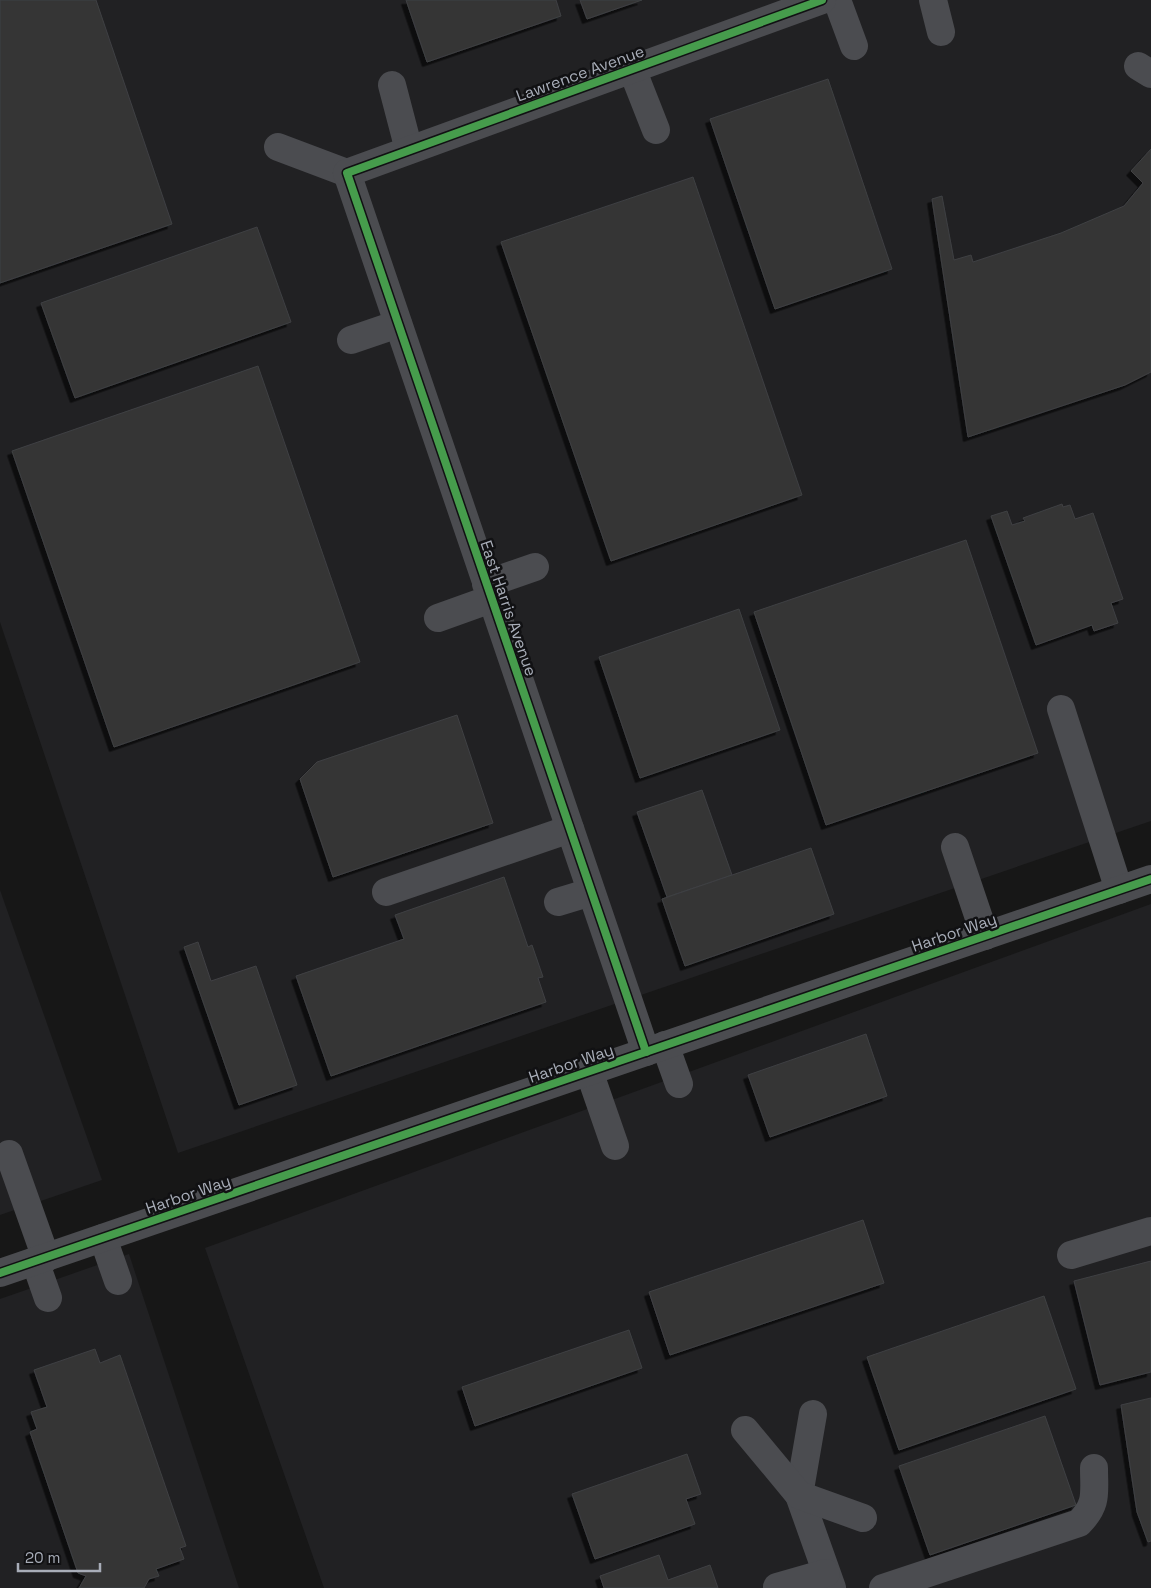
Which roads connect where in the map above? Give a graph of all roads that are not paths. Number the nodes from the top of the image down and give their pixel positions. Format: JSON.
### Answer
{"nodes":[{"id":1,"x":822,"y":0,"type":"edge"},
{"id":2,"x":838,"y":0,"type":"edge"},
{"id":3,"x":933,"y":0,"type":"edge"},
{"id":4,"x":941,"y":32,"type":"dead end"},
{"id":5,"x":854,"y":46,"type":"dead end"},
{"id":6,"x":632,"y":69,"type":"junction"},
{"id":7,"x":392,"y":85,"type":"dead end"},
{"id":8,"x":656,"y":130,"type":"dead end"},
{"id":9,"x":278,"y":147,"type":"dead end"},
{"id":10,"x":409,"y":150,"type":"junction"},
{"id":11,"x":347,"y":173,"type":"junction"},
{"id":12,"x":398,"y":324,"type":"junction"},
{"id":13,"x":351,"y":340,"type":"dead end"},
{"id":14,"x":535,"y":567,"type":"dead end"},
{"id":15,"x":489,"y":591,"type":"junction"},
{"id":16,"x":438,"y":618,"type":"dead end"},
{"id":17,"x":1061,"y":709,"type":"dead end"},
{"id":18,"x":567,"y":820,"type":"junction"},
{"id":19,"x":526,"y":825,"type":"dead end"},
{"id":20,"x":955,"y":847,"type":"dead end"},
{"id":21,"x":1151,"y":879,"type":"edge"},
{"id":22,"x":1119,"y":890,"type":"junction"},
{"id":23,"x":386,"y":892,"type":"dead end"},
{"id":24,"x":591,"y":892,"type":"junction"},
{"id":25,"x":558,"y":902,"type":"dead end"},
{"id":26,"x":985,"y":936,"type":"junction"},
{"id":27,"x":656,"y":1049,"type":"junction"},
{"id":28,"x":589,"y":1071,"type":"junction"},
{"id":29,"x":679,"y":1084,"type":"dead end"},
{"id":30,"x":615,"y":1146,"type":"dead end"},
{"id":31,"x":10,"y":1154,"type":"dead end"},
{"id":32,"x":1151,"y":1231,"type":"edge"},
{"id":33,"x":103,"y":1238,"type":"junction"},
{"id":34,"x":1071,"y":1255,"type":"dead end"},
{"id":35,"x":40,"y":1260,"type":"junction"},
{"id":36,"x":0,"y":1273,"type":"edge"},
{"id":37,"x":118,"y":1281,"type":"dead end"},
{"id":38,"x":48,"y":1298,"type":"dead end"},
{"id":39,"x":813,"y":1414,"type":"dead end"},
{"id":40,"x":745,"y":1430,"type":"dead end"},
{"id":41,"x":1094,"y":1468,"type":"dead end"},
{"id":42,"x":799,"y":1495,"type":"junction"},
{"id":43,"x":864,"y":1518,"type":"dead end"},
{"id":44,"x":829,"y":1581,"type":"edge"},
{"id":45,"x":777,"y":1587,"type":"edge"},
{"id":46,"x":883,"y":1588,"type":"edge"}],
"edges":[{"from":1,"to":6,"type":"street","name":"Lawrence Avenue"},
{"from":2,"to":5,"type":"street"},
{"from":3,"to":4,"type":"street"},
{"from":6,"to":8,"type":"street"},
{"from":6,"to":10,"type":"street","name":"Lawrence Avenue"},
{"from":7,"to":10,"type":"street"},
{"from":9,"to":11,"type":"street"},
{"from":10,"to":11,"type":"street","name":"Lawrence Avenue"},
{"from":11,"to":12,"type":"street","name":"East Harris Avenue"},
{"from":12,"to":13,"type":"street"},
{"from":12,"to":15,"type":"street","name":"East Harris Avenue"},
{"from":14,"to":15,"type":"street"},
{"from":15,"to":16,"type":"street"},
{"from":15,"to":18,"type":"street","name":"East Harris Avenue"},
{"from":17,"to":22,"type":"street"},
{"from":18,"to":19,"type":"street"},
{"from":18,"to":23,"type":"street"},
{"from":18,"to":24,"type":"street","name":"East Harris Avenue"},
{"from":20,"to":26,"type":"street"},
{"from":21,"to":22,"type":"street","name":"Harbor Way"},
{"from":22,"to":26,"type":"street","name":"Harbor Way"},
{"from":24,"to":25,"type":"street"},
{"from":24,"to":27,"type":"street","name":"East Harris Avenue"},
{"from":26,"to":27,"type":"street","name":"Harbor Way"},
{"from":27,"to":28,"type":"street","name":"Harbor Way"},
{"from":27,"to":29,"type":"street","name":"East Harris Avenue"},
{"from":28,"to":30,"type":"street"},
{"from":28,"to":33,"type":"street","name":"Harbor Way"},
{"from":31,"to":35,"type":"street"},
{"from":32,"to":34,"type":"street"},
{"from":33,"to":35,"type":"street","name":"Harbor Way"},
{"from":33,"to":37,"type":"street"},
{"from":35,"to":36,"type":"street","name":"Harbor Way"},
{"from":35,"to":38,"type":"street"},
{"from":39,"to":42,"type":"street"},
{"from":40,"to":42,"type":"street"},
{"from":41,"to":46,"type":"street"},
{"from":42,"to":43,"type":"street"},
{"from":42,"to":44,"type":"street"},
{"from":44,"to":45,"type":"street"}]}
